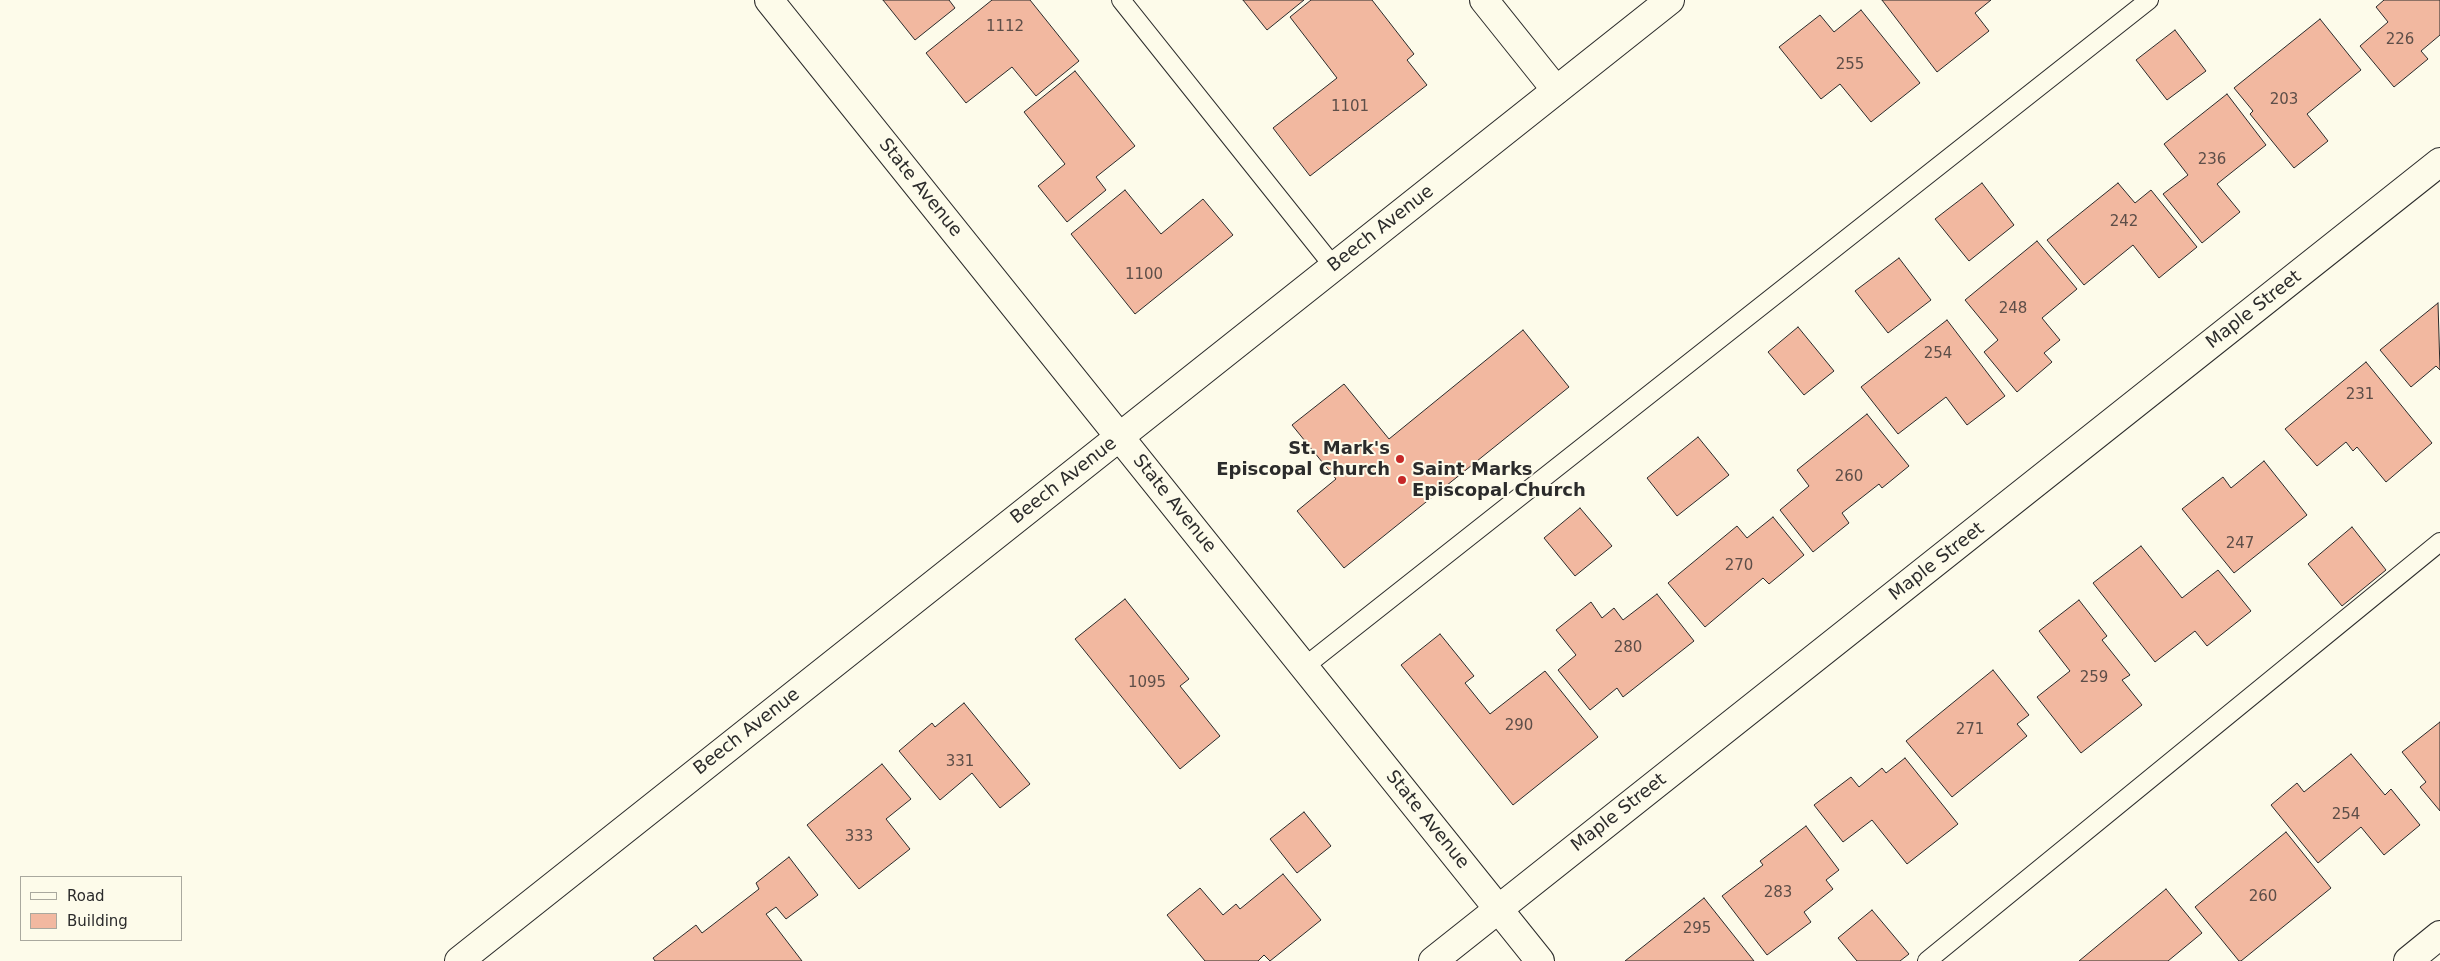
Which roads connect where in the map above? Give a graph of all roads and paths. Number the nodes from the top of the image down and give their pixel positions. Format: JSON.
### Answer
{"nodes":[{"id":1,"x":769,"y":0,"type":"edge"},
{"id":2,"x":1121,"y":0,"type":"edge"},
{"id":3,"x":1484,"y":0,"type":"edge"},
{"id":4,"x":1670,"y":0,"type":"edge"},
{"id":5,"x":2149,"y":0,"type":"edge"},
{"id":6,"x":1556,"y":90,"type":"junction"},
{"id":7,"x":2440,"y":162,"type":"edge"},
{"id":8,"x":1334,"y":267,"type":"junction"},
{"id":9,"x":1120,"y":437,"type":"junction"},
{"id":10,"x":2440,"y":542,"type":"edge"},
{"id":11,"x":1304,"y":667,"type":"junction"},
{"id":12,"x":1499,"y":909,"type":"junction"},
{"id":13,"x":2440,"y":935,"type":"edge"},
{"id":14,"x":459,"y":961,"type":"edge"},
{"id":15,"x":1433,"y":961,"type":"edge"},
{"id":16,"x":1540,"y":961,"type":"edge"},
{"id":17,"x":1927,"y":961,"type":"edge"},
{"id":18,"x":2408,"y":961,"type":"edge"}],
"edges":[{"from":1,"to":9,"type":"street","name":"State Avenue"},
{"from":2,"to":8,"type":"lane"},
{"from":3,"to":6,"type":"street"},
{"from":4,"to":6,"type":"street","name":"Beech Avenue"},
{"from":5,"to":11,"type":"lane"},
{"from":6,"to":8,"type":"street","name":"Beech Avenue"},
{"from":7,"to":12,"type":"street","name":"Maple Street"},
{"from":8,"to":9,"type":"street","name":"Beech Avenue"},
{"from":9,"to":11,"type":"street","name":"State Avenue"},
{"from":9,"to":14,"type":"street","name":"Beech Avenue"},
{"from":10,"to":17,"type":"lane"},
{"from":11,"to":12,"type":"street","name":"State Avenue"},
{"from":12,"to":15,"type":"street","name":"Maple Street"},
{"from":12,"to":16,"type":"street","name":"State Avenue"},
{"from":13,"to":18,"type":"street"}]}
